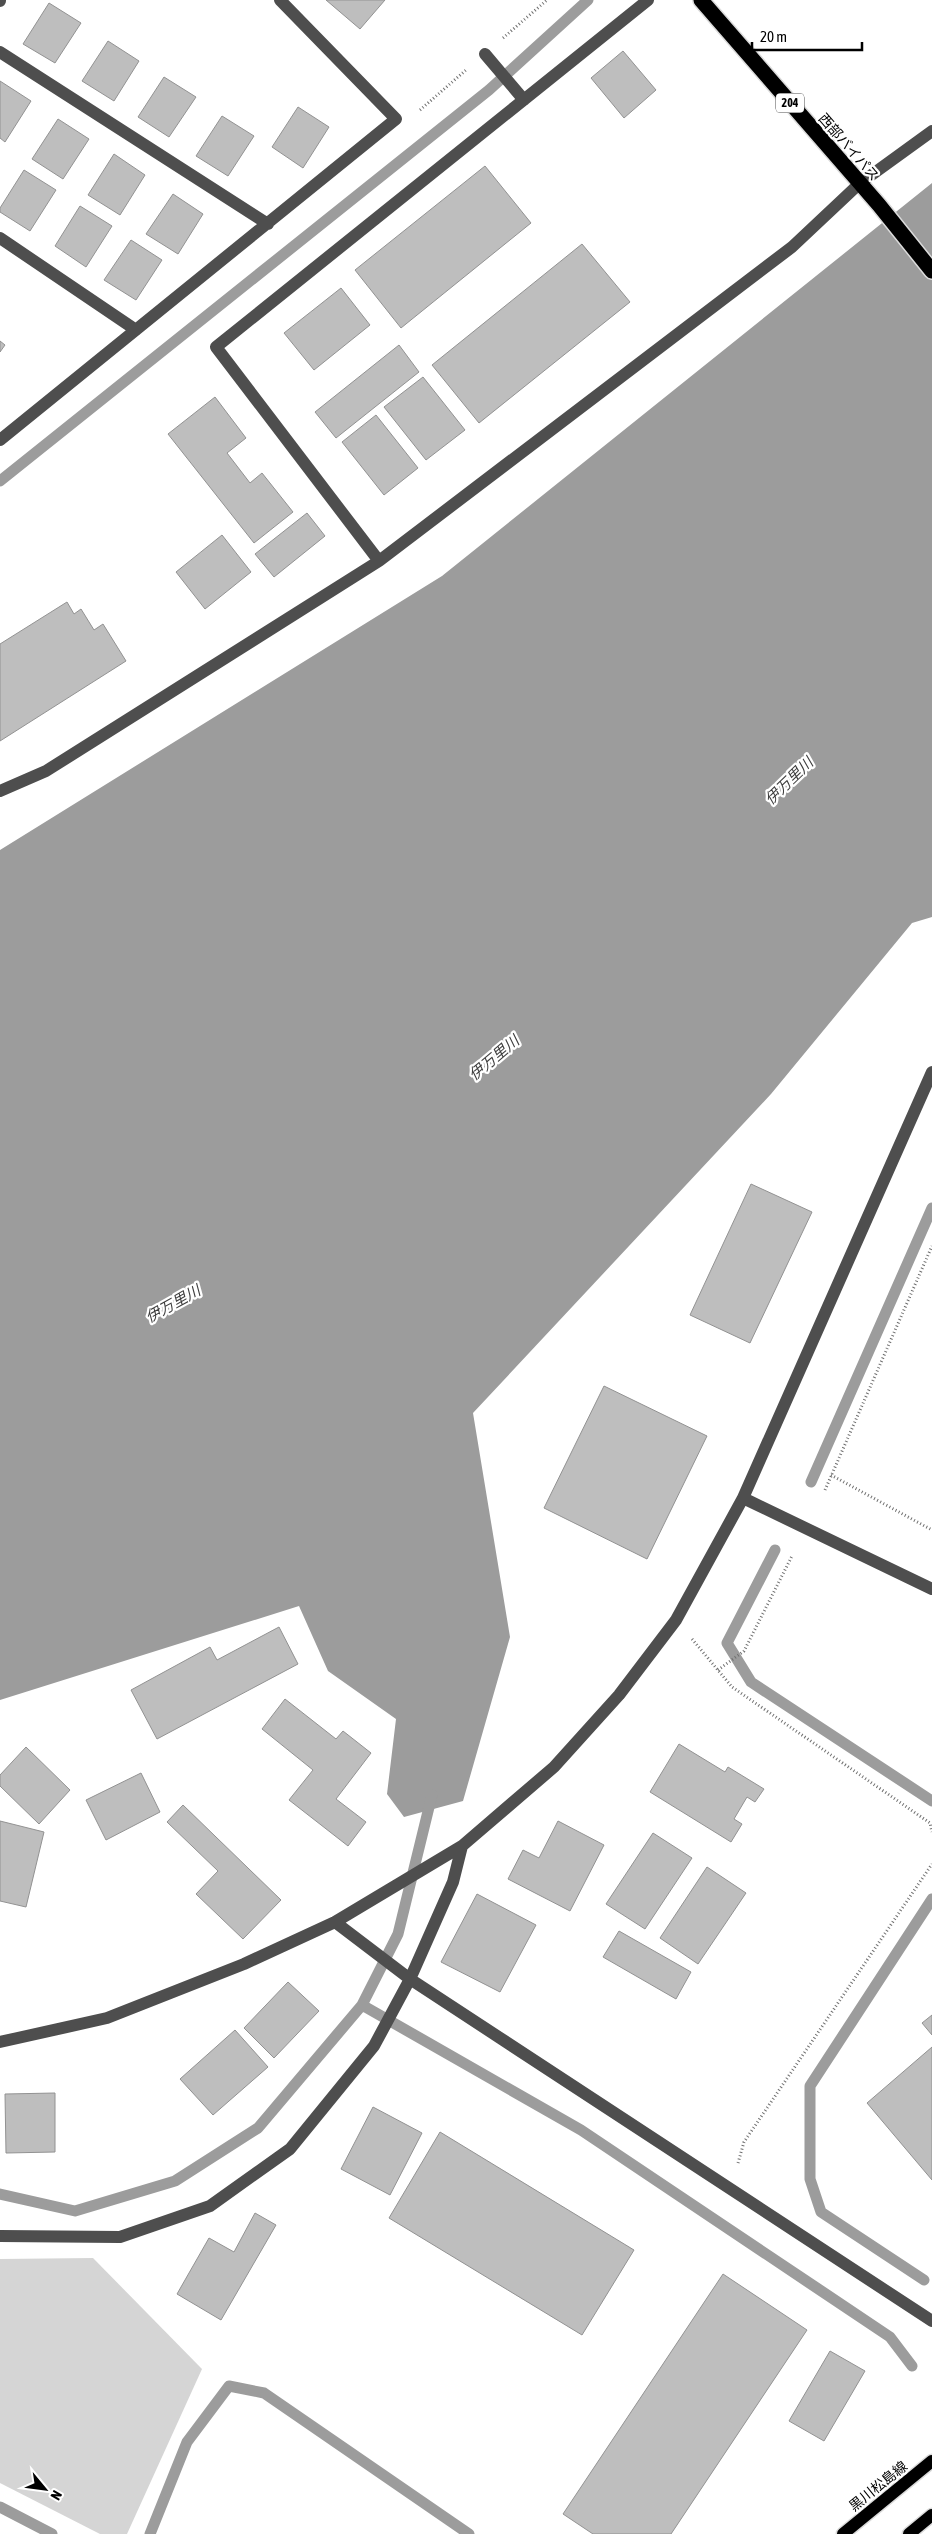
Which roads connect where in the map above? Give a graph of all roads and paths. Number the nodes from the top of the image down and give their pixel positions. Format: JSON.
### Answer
{"nodes":[{"id":1,"x":280,"y":0,"type":"edge"},
{"id":2,"x":648,"y":0,"type":"edge"},
{"id":3,"x":701,"y":0,"type":"edge"},
{"id":4,"x":0,"y":52,"type":"edge"},
{"id":5,"x":485,"y":54,"type":"dead end"},
{"id":6,"x":524,"y":100,"type":"junction"},
{"id":7,"x":932,"y":131,"type":"edge"},
{"id":8,"x":859,"y":184,"type":"junction"},
{"id":9,"x":268,"y":224,"type":"junction"},
{"id":10,"x":0,"y":238,"type":"edge"},
{"id":11,"x":932,"y":272,"type":"edge"},
{"id":12,"x":136,"y":330,"type":"junction"},
{"id":13,"x":0,"y":440,"type":"edge"},
{"id":14,"x":379,"y":560,"type":"junction"},
{"id":15,"x":0,"y":791,"type":"edge"},
{"id":16,"x":932,"y":1072,"type":"edge"},
{"id":17,"x":932,"y":1246,"type":"edge"},
{"id":18,"x":832,"y":1475,"type":"junction"},
{"id":19,"x":825,"y":1490,"type":"dead end"},
{"id":20,"x":743,"y":1498,"type":"junction"},
{"id":21,"x":932,"y":1530,"type":"edge"},
{"id":22,"x":792,"y":1556,"type":"dead end"},
{"id":23,"x":932,"y":1589,"type":"edge"},
{"id":24,"x":676,"y":1620,"type":"junction"},
{"id":25,"x":718,"y":1670,"type":"junction"},
{"id":26,"x":932,"y":1832,"type":"edge"},
{"id":27,"x":462,"y":1846,"type":"junction"},
{"id":28,"x":932,"y":1864,"type":"edge"},
{"id":29,"x":335,"y":1922,"type":"junction"},
{"id":30,"x":410,"y":1978,"type":"junction"},
{"id":31,"x":0,"y":2042,"type":"edge"},
{"id":32,"x":731,"y":2189,"type":"junction"},
{"id":33,"x":0,"y":2236,"type":"edge"},
{"id":34,"x":932,"y":2321,"type":"edge"},
{"id":35,"x":932,"y":2461,"type":"edge"},
{"id":36,"x":932,"y":2516,"type":"edge"},
{"id":37,"x":843,"y":2534,"type":"edge"},
{"id":38,"x":909,"y":2534,"type":"edge"}],
"edges":[{"from":1,"to":9,"type":"street"},
{"from":2,"to":6,"type":"street"},
{"from":3,"to":8,"type":"highway","name":"西部バイパス","number":"204"},
{"from":4,"to":9,"type":"street"},
{"from":5,"to":6,"type":"street"},
{"from":6,"to":14,"type":"street"},
{"from":7,"to":8,"type":"street"},
{"from":8,"to":11,"type":"highway","name":"西部バイパス","number":"204"},
{"from":8,"to":14,"type":"street"},
{"from":9,"to":12,"type":"street"},
{"from":10,"to":12,"type":"street"},
{"from":12,"to":13,"type":"street"},
{"from":14,"to":15,"type":"street"},
{"from":16,"to":20,"type":"street"},
{"from":17,"to":18,"type":"path"},
{"from":18,"to":19,"type":"path"},
{"from":18,"to":21,"type":"path"},
{"from":20,"to":23,"type":"street"},
{"from":20,"to":24,"type":"street"},
{"from":22,"to":25,"type":"path"},
{"from":24,"to":25,"type":"path"},
{"from":24,"to":27,"type":"street"},
{"from":25,"to":26,"type":"path"},
{"from":27,"to":29,"type":"street"},
{"from":27,"to":30,"type":"street"},
{"from":28,"to":32,"type":"path"},
{"from":29,"to":30,"type":"street"},
{"from":29,"to":31,"type":"street"},
{"from":30,"to":32,"type":"street"},
{"from":30,"to":33,"type":"street"},
{"from":32,"to":34,"type":"street"},
{"from":35,"to":37,"type":"main road","name":"黒川松島線"},
{"from":36,"to":38,"type":"main road"}]}
